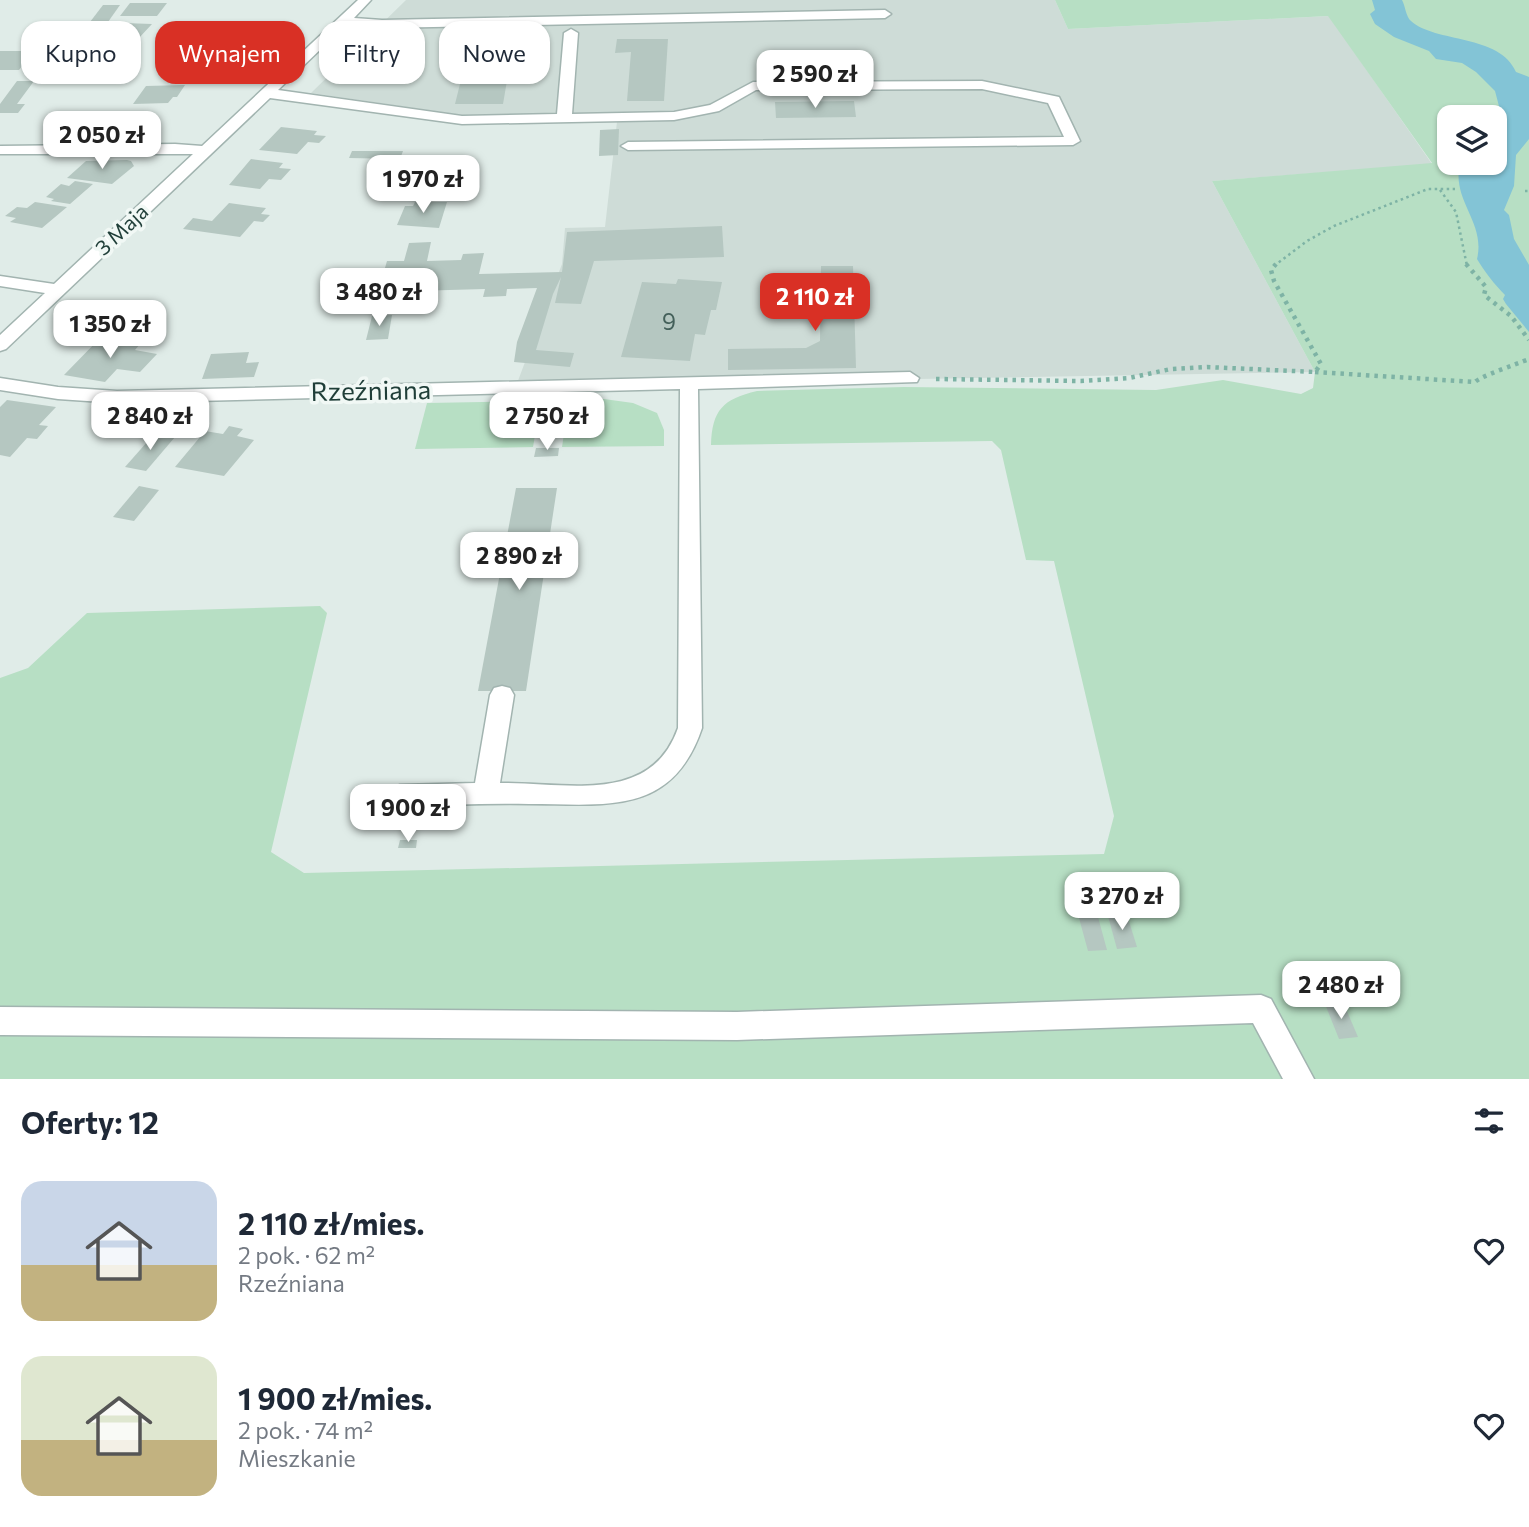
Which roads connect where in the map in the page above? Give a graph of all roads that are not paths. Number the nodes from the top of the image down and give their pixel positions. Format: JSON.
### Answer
{"nodes":[{"id":1,"x":360,"y":0,"type":"edge"},
{"id":2,"x":885,"y":14,"type":"dead end"},
{"id":3,"x":343,"y":21,"type":"edge"},
{"id":4,"x":425,"y":23,"type":"edge"},
{"id":5,"x":571,"y":33,"type":"dead end"},
{"id":6,"x":319,"y":44,"type":"edge"},
{"id":7,"x":267,"y":93,"type":"junction"},
{"id":8,"x":564,"y":118,"type":"junction"},
{"id":9,"x":628,"y":146,"type":"dead end"},
{"id":10,"x":0,"y":150,"type":"edge"},
{"id":11,"x":206,"y":151,"type":"junction"},
{"id":12,"x":0,"y":281,"type":"edge"},
{"id":13,"x":58,"y":290,"type":"junction"},
{"id":14,"x":0,"y":345,"type":"edge"},
{"id":15,"x":911,"y":379,"type":"road end"},
{"id":16,"x":689,"y":383,"type":"junction"},
{"id":17,"x":0,"y":384,"type":"edge"},
{"id":18,"x":502,"y":695,"type":"dead end"},
{"id":19,"x":486,"y":793,"type":"junction"},
{"id":20,"x":400,"y":796,"type":"dead end"},
{"id":21,"x":0,"y":1021,"type":"edge"},
{"id":22,"x":1299,"y":1079,"type":"edge"}],
"edges":[{"from":1,"to":3,"type":"street","name":"3 Maja"},
{"from":2,"to":4,"type":"street"},
{"from":5,"to":8,"type":"street"},
{"from":6,"to":7,"type":"street","name":"3 Maja"},
{"from":7,"to":8,"type":"street"},
{"from":7,"to":11,"type":"street","name":"3 Maja"},
{"from":8,"to":9,"type":"street"},
{"from":10,"to":11,"type":"street"},
{"from":11,"to":13,"type":"street","name":"3 Maja"},
{"from":12,"to":13,"type":"street"},
{"from":13,"to":14,"type":"street","name":"3 Maja"},
{"from":15,"to":16,"type":"street","name":"Rzeźniana"},
{"from":16,"to":17,"type":"street","name":"Rzeźniana"},
{"from":16,"to":19,"type":"street"},
{"from":18,"to":19,"type":"street"},
{"from":19,"to":20,"type":"street"},
{"from":21,"to":22,"type":"street"}]}
